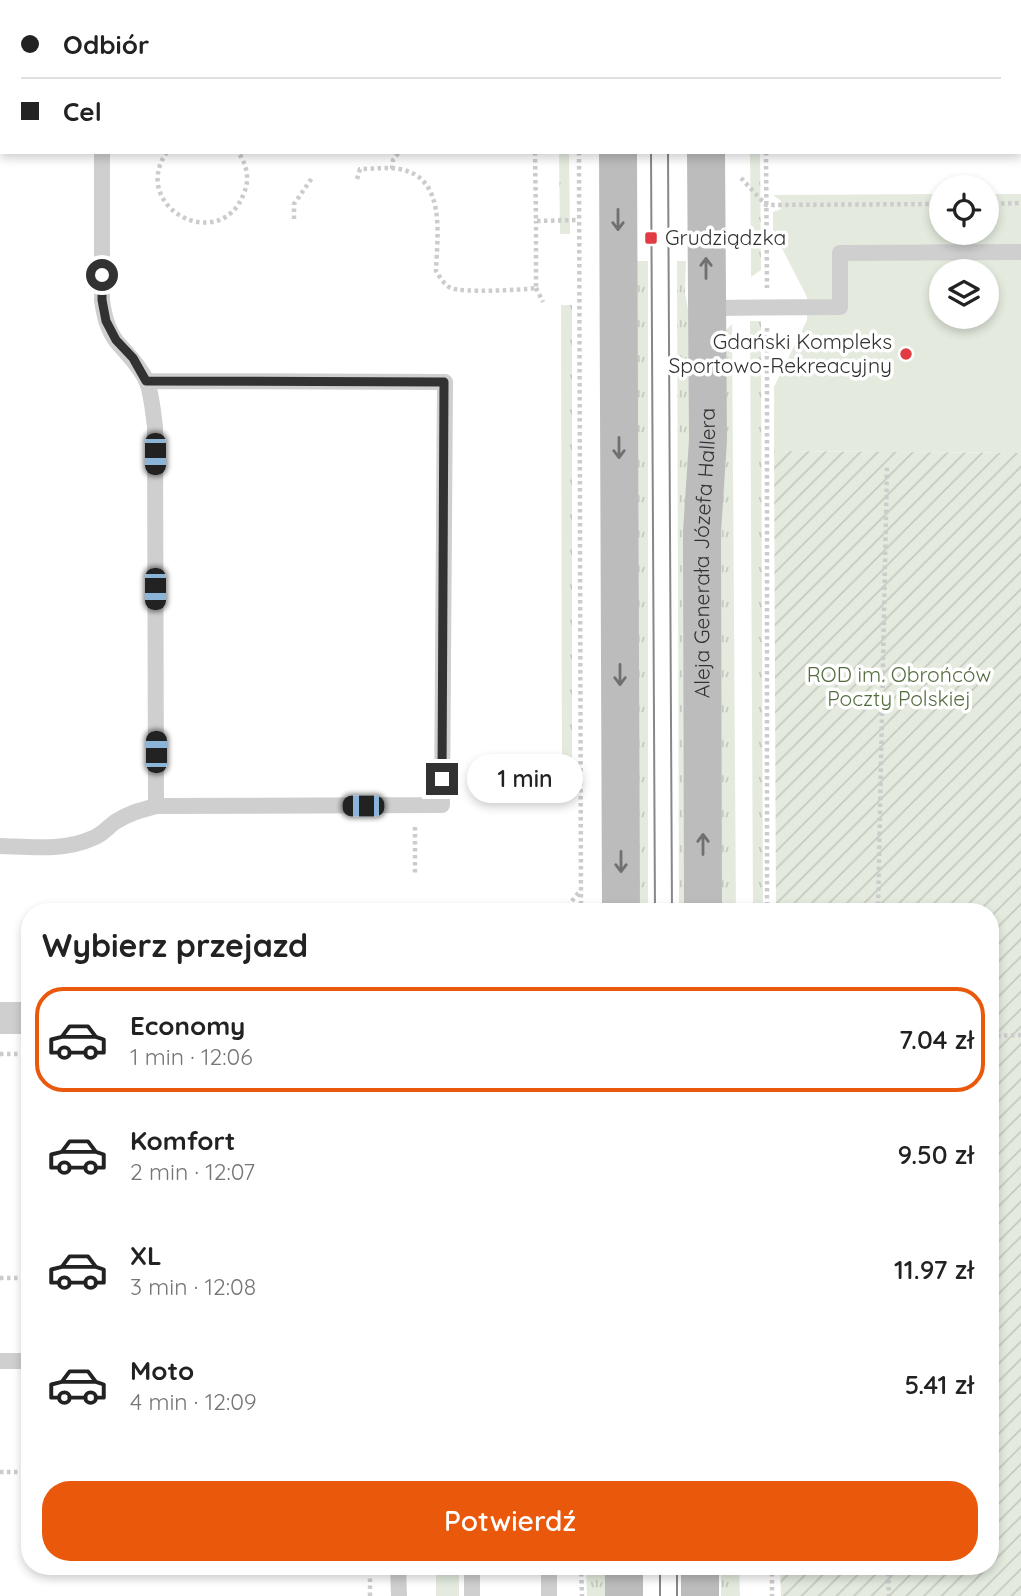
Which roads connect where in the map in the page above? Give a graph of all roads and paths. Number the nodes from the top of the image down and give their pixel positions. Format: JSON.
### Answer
{"nodes":[{"id":1,"x":102,"y":154,"type":"edge"},
{"id":2,"x":166,"y":154,"type":"edge"},
{"id":3,"x":239,"y":154,"type":"edge"},
{"id":4,"x":397,"y":154,"type":"edge"},
{"id":5,"x":535,"y":154,"type":"edge"},
{"id":6,"x":579,"y":154,"type":"edge"},
{"id":7,"x":618,"y":154,"type":"edge"},
{"id":8,"x":706,"y":154,"type":"edge"},
{"id":9,"x":765,"y":154,"type":"edge"},
{"id":10,"x":392,"y":169,"type":"junction"},
{"id":11,"x":312,"y":178,"type":"dead end"},
{"id":12,"x":741,"y":178,"type":"dead end"},
{"id":13,"x":357,"y":179,"type":"dead end"},
{"id":14,"x":1021,"y":203,"type":"edge"},
{"id":15,"x":929,"y":204,"type":"edge"},
{"id":16,"x":999,"y":204,"type":"edge"},
{"id":17,"x":766,"y":205,"type":"junction"},
{"id":18,"x":293,"y":219,"type":"dead end"},
{"id":19,"x":579,"y":220,"type":"junction"},
{"id":20,"x":536,"y":221,"type":"junction"},
{"id":21,"x":1021,"y":252,"type":"edge"},
{"id":22,"x":536,"y":288,"type":"junction"},
{"id":23,"x":543,"y":302,"type":"dead end"},
{"id":24,"x":706,"y":307,"type":"junction"},
{"id":25,"x":768,"y":308,"type":"junction"},
{"id":26,"x":146,"y":381,"type":"junction"},
{"id":27,"x":887,"y":466,"type":"dead end"},
{"id":28,"x":156,"y":806,"type":"junction"},
{"id":29,"x":414,"y":806,"type":"junction"},
{"id":30,"x":0,"y":846,"type":"edge"},
{"id":31,"x":415,"y":875,"type":"dead end"},
{"id":32,"x":581,"y":890,"type":"junction"},
{"id":33,"x":570,"y":903,"type":"edge"},
{"id":34,"x":581,"y":903,"type":"edge"},
{"id":35,"x":621,"y":903,"type":"edge"},
{"id":36,"x":703,"y":903,"type":"edge"},
{"id":37,"x":768,"y":903,"type":"edge"},
{"id":38,"x":878,"y":903,"type":"edge"},
{"id":39,"x":0,"y":1018,"type":"edge"},
{"id":40,"x":21,"y":1027,"type":"edge"},
{"id":41,"x":1021,"y":1035,"type":"edge"},
{"id":42,"x":999,"y":1036,"type":"edge"},
{"id":43,"x":0,"y":1054,"type":"edge"},
{"id":44,"x":21,"y":1054,"type":"edge"},
{"id":45,"x":0,"y":1278,"type":"edge"},
{"id":46,"x":21,"y":1278,"type":"edge"},
{"id":47,"x":0,"y":1361,"type":"edge"},
{"id":48,"x":21,"y":1361,"type":"edge"},
{"id":49,"x":0,"y":1472,"type":"edge"},
{"id":50,"x":21,"y":1472,"type":"edge"},
{"id":51,"x":370,"y":1575,"type":"edge"},
{"id":52,"x":398,"y":1575,"type":"edge"},
{"id":53,"x":472,"y":1575,"type":"edge"},
{"id":54,"x":550,"y":1575,"type":"edge"},
{"id":55,"x":581,"y":1575,"type":"edge"},
{"id":56,"x":624,"y":1575,"type":"edge"},
{"id":57,"x":700,"y":1575,"type":"edge"},
{"id":58,"x":772,"y":1575,"type":"edge"},
{"id":59,"x":888,"y":1575,"type":"edge"},
{"id":60,"x":370,"y":1596,"type":"edge"},
{"id":61,"x":398,"y":1596,"type":"edge"},
{"id":62,"x":472,"y":1596,"type":"edge"},
{"id":63,"x":549,"y":1596,"type":"edge"},
{"id":64,"x":582,"y":1596,"type":"edge"},
{"id":65,"x":624,"y":1596,"type":"edge"},
{"id":66,"x":700,"y":1596,"type":"edge"},
{"id":67,"x":772,"y":1596,"type":"edge"},
{"id":68,"x":889,"y":1596,"type":"edge"}],
"edges":[{"from":1,"to":26,"type":"lane"},
{"from":2,"to":3,"type":"path"},
{"from":4,"to":10,"type":"path"},
{"from":5,"to":20,"type":"path"},
{"from":6,"to":19,"type":"path"},
{"from":7,"to":35,"type":"main road","one_way":true},
{"from":24,"to":8,"type":"main road","name":"Aleja Generała Józefa Hallera","one_way":true},
{"from":9,"to":17,"type":"path"},
{"from":10,"to":13,"type":"path"},
{"from":10,"to":22,"type":"path"},
{"from":11,"to":18,"type":"path"},
{"from":12,"to":17,"type":"path"},
{"from":14,"to":16,"type":"path"},
{"from":15,"to":17,"type":"path"},
{"from":17,"to":25,"type":"path"},
{"from":19,"to":20,"type":"path"},
{"from":19,"to":32,"type":"path"},
{"from":20,"to":22,"type":"path"},
{"from":21,"to":25,"type":"lane"},
{"from":22,"to":23,"type":"path"},
{"from":24,"to":25,"type":"lane"},
{"from":36,"to":24,"type":"main road","name":"Aleja Generała Józefa Hallera","one_way":true},
{"from":25,"to":37,"type":"path"},
{"from":26,"to":28,"type":"lane"},
{"from":26,"to":29,"type":"lane"},
{"from":27,"to":38,"type":"path"},
{"from":28,"to":29,"type":"lane"},
{"from":28,"to":30,"type":"lane"},
{"from":29,"to":31,"type":"path"},
{"from":32,"to":33,"type":"path"},
{"from":32,"to":34,"type":"path"},
{"from":39,"to":40,"type":"street"},
{"from":41,"to":42,"type":"path"},
{"from":43,"to":44,"type":"path"},
{"from":45,"to":46,"type":"path"},
{"from":47,"to":48,"type":"lane"},
{"from":49,"to":50,"type":"path"},
{"from":51,"to":60,"type":"path"},
{"from":52,"to":61,"type":"lane"},
{"from":53,"to":62,"type":"lane"},
{"from":54,"to":63,"type":"lane"},
{"from":55,"to":64,"type":"path"},
{"from":56,"to":65,"type":"main road"},
{"from":57,"to":66,"type":"main road"},
{"from":58,"to":67,"type":"path"},
{"from":59,"to":68,"type":"path"}]}
